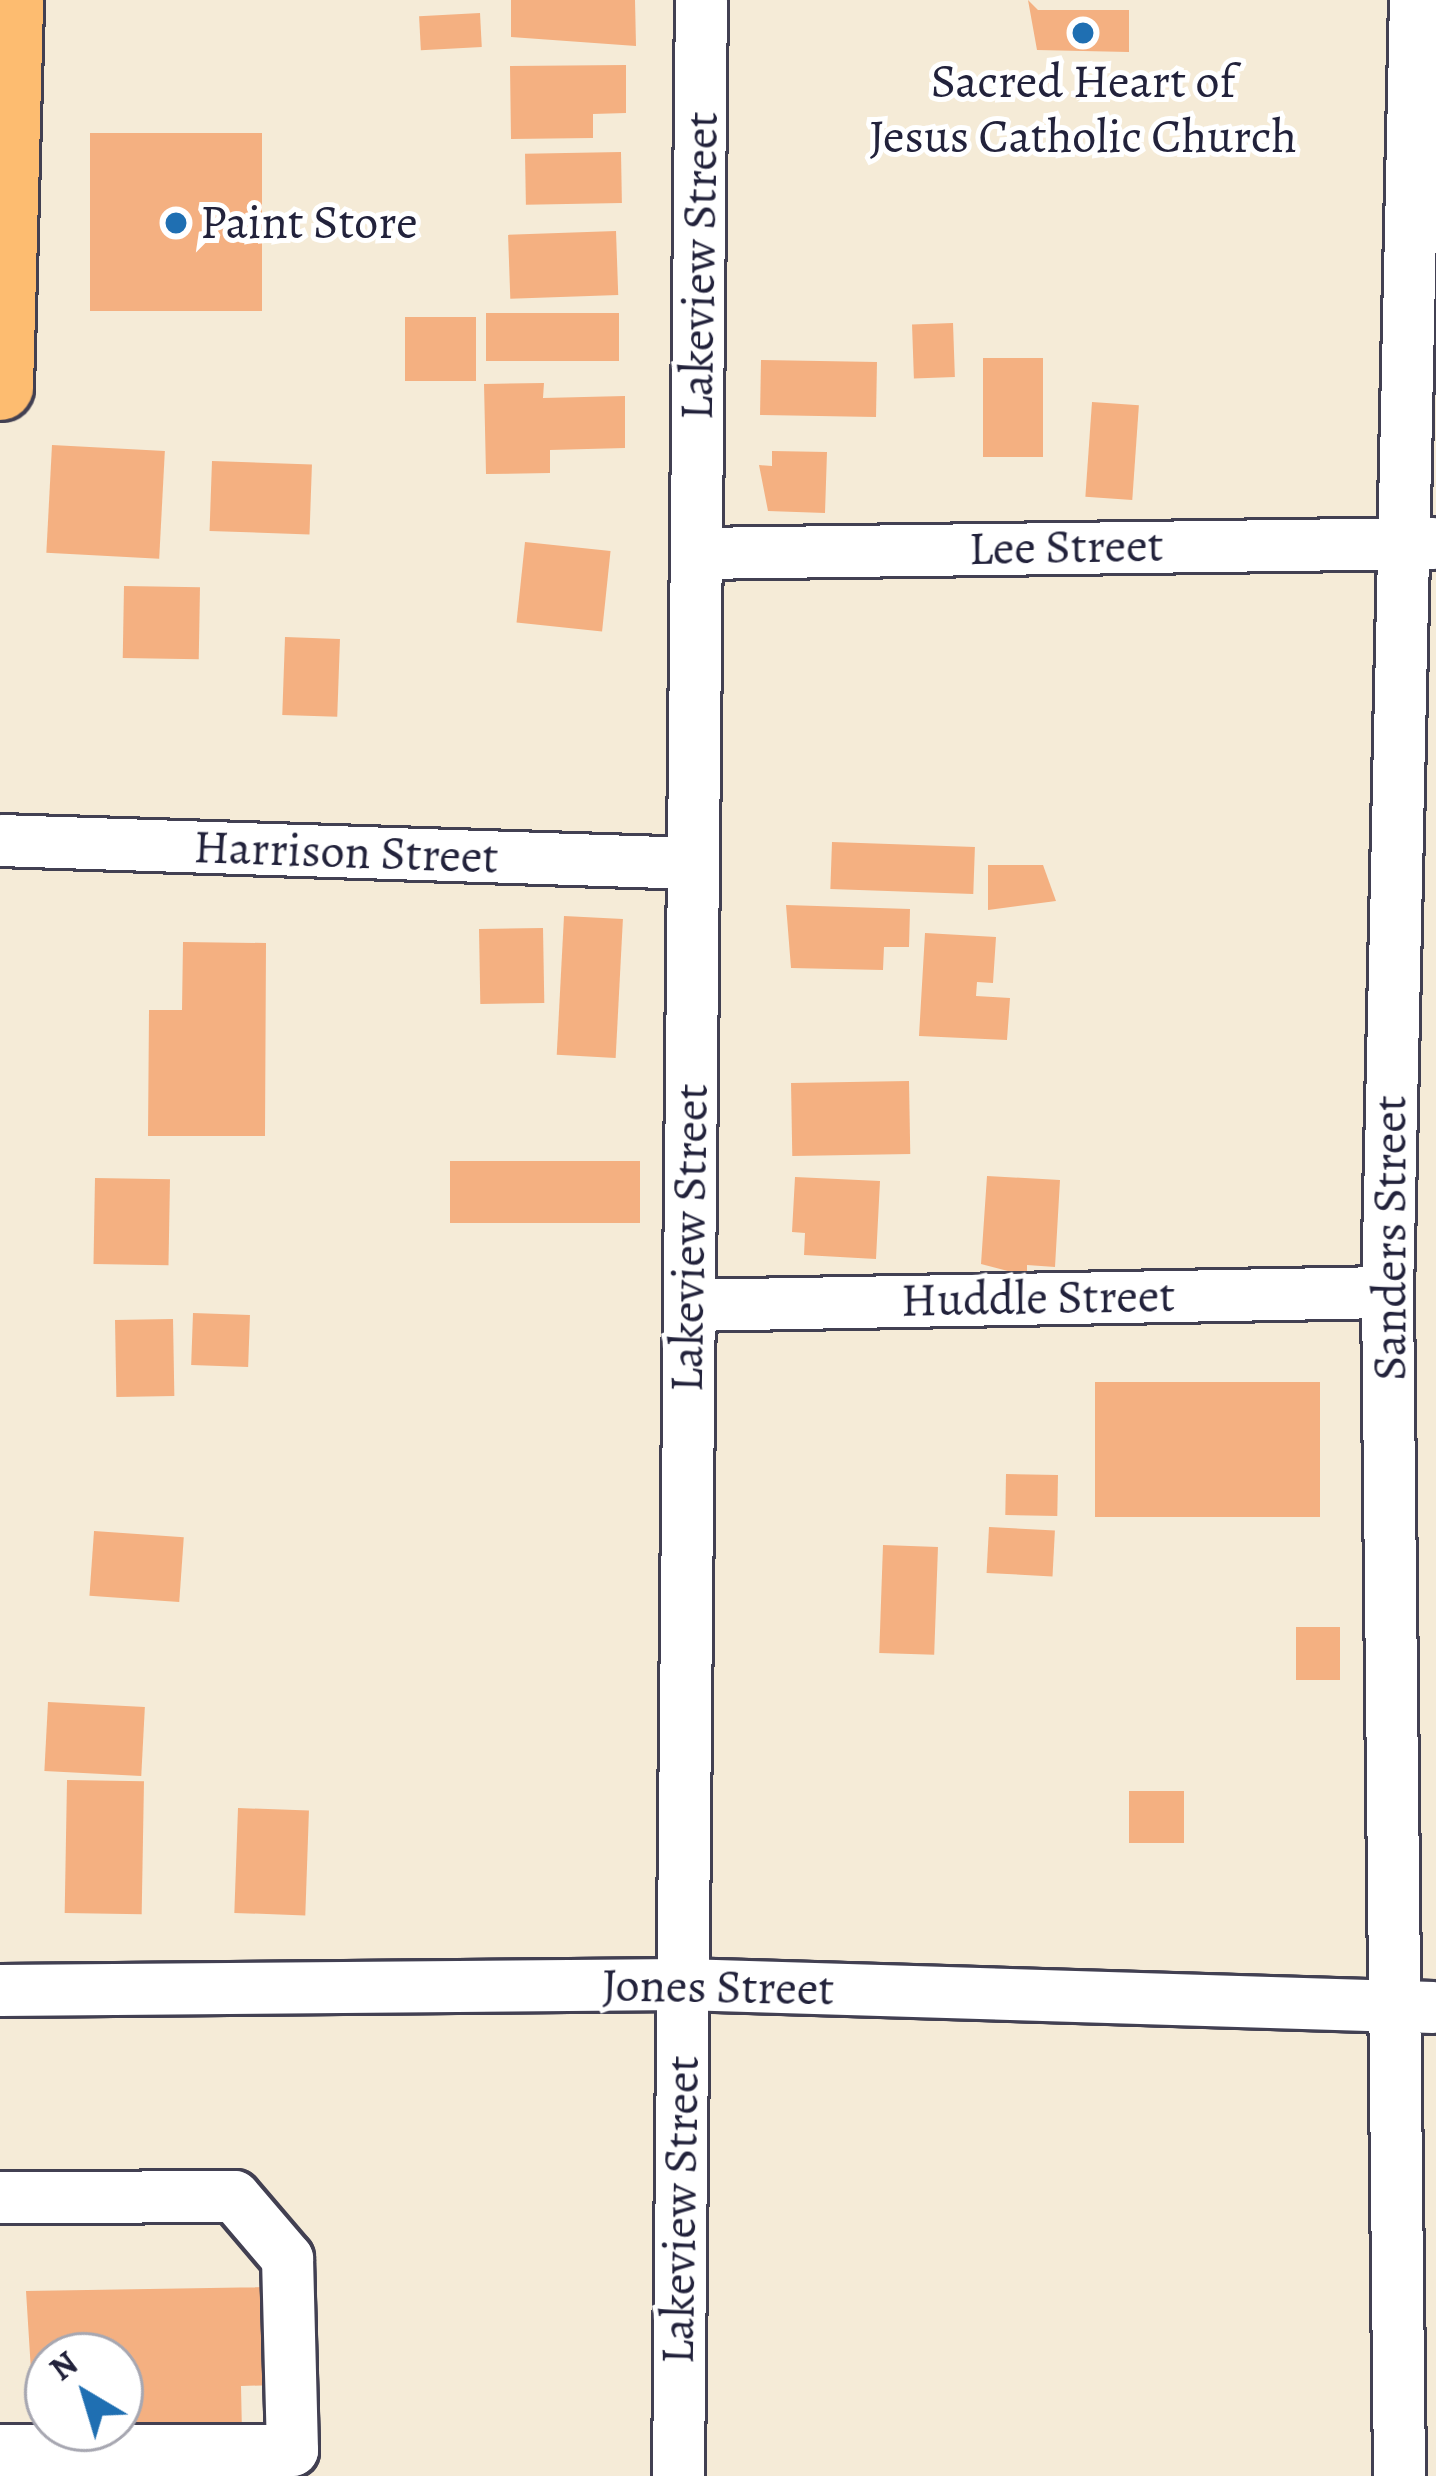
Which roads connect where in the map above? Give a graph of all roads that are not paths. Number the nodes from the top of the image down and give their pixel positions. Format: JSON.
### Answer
{"nodes":[{"id":1,"x":10,"y":0,"type":"edge"},
{"id":2,"x":701,"y":0,"type":"edge"},
{"id":3,"x":1415,"y":0,"type":"edge"},
{"id":4,"x":0,"y":387,"type":"edge"},
{"id":5,"x":1420,"y":542,"type":"edge"},
{"id":6,"x":696,"y":553,"type":"junction"},
{"id":7,"x":0,"y":840,"type":"edge"},
{"id":8,"x":693,"y":863,"type":"junction"},
{"id":9,"x":1387,"y":1292,"type":"junction"},
{"id":10,"x":689,"y":1305,"type":"junction"},
{"id":11,"x":682,"y":1984,"type":"junction"},
{"id":12,"x":0,"y":1990,"type":"edge"},
{"id":13,"x":1418,"y":2007,"type":"edge"},
{"id":14,"x":0,"y":2197,"type":"edge"},
{"id":15,"x":0,"y":2450,"type":"edge"},
{"id":16,"x":678,"y":2476,"type":"edge"},
{"id":17,"x":1399,"y":2476,"type":"edge"}],
"edges":[{"from":1,"to":4,"type":"main road"},
{"from":2,"to":6,"type":"street","name":"Lakeview Street"},
{"from":3,"to":5,"type":"street","name":"Sanders Street"},
{"from":5,"to":6,"type":"street","name":"Lee Street"},
{"from":5,"to":9,"type":"street","name":"Sanders Street"},
{"from":6,"to":8,"type":"street","name":"Lakeview Street"},
{"from":7,"to":8,"type":"street","name":"Harrison Street"},
{"from":8,"to":10,"type":"street","name":"Lakeview Street"},
{"from":9,"to":10,"type":"street","name":"Huddle Street"},
{"from":9,"to":13,"type":"street","name":"Sanders Street"},
{"from":10,"to":11,"type":"street","name":"Lakeview Street"},
{"from":11,"to":12,"type":"street","name":"Jones Street"},
{"from":11,"to":13,"type":"street","name":"Jones Street"},
{"from":11,"to":16,"type":"street","name":"Lakeview Street"},
{"from":13,"to":17,"type":"street","name":"Sanders Street"},
{"from":14,"to":15,"type":"street"}]}
